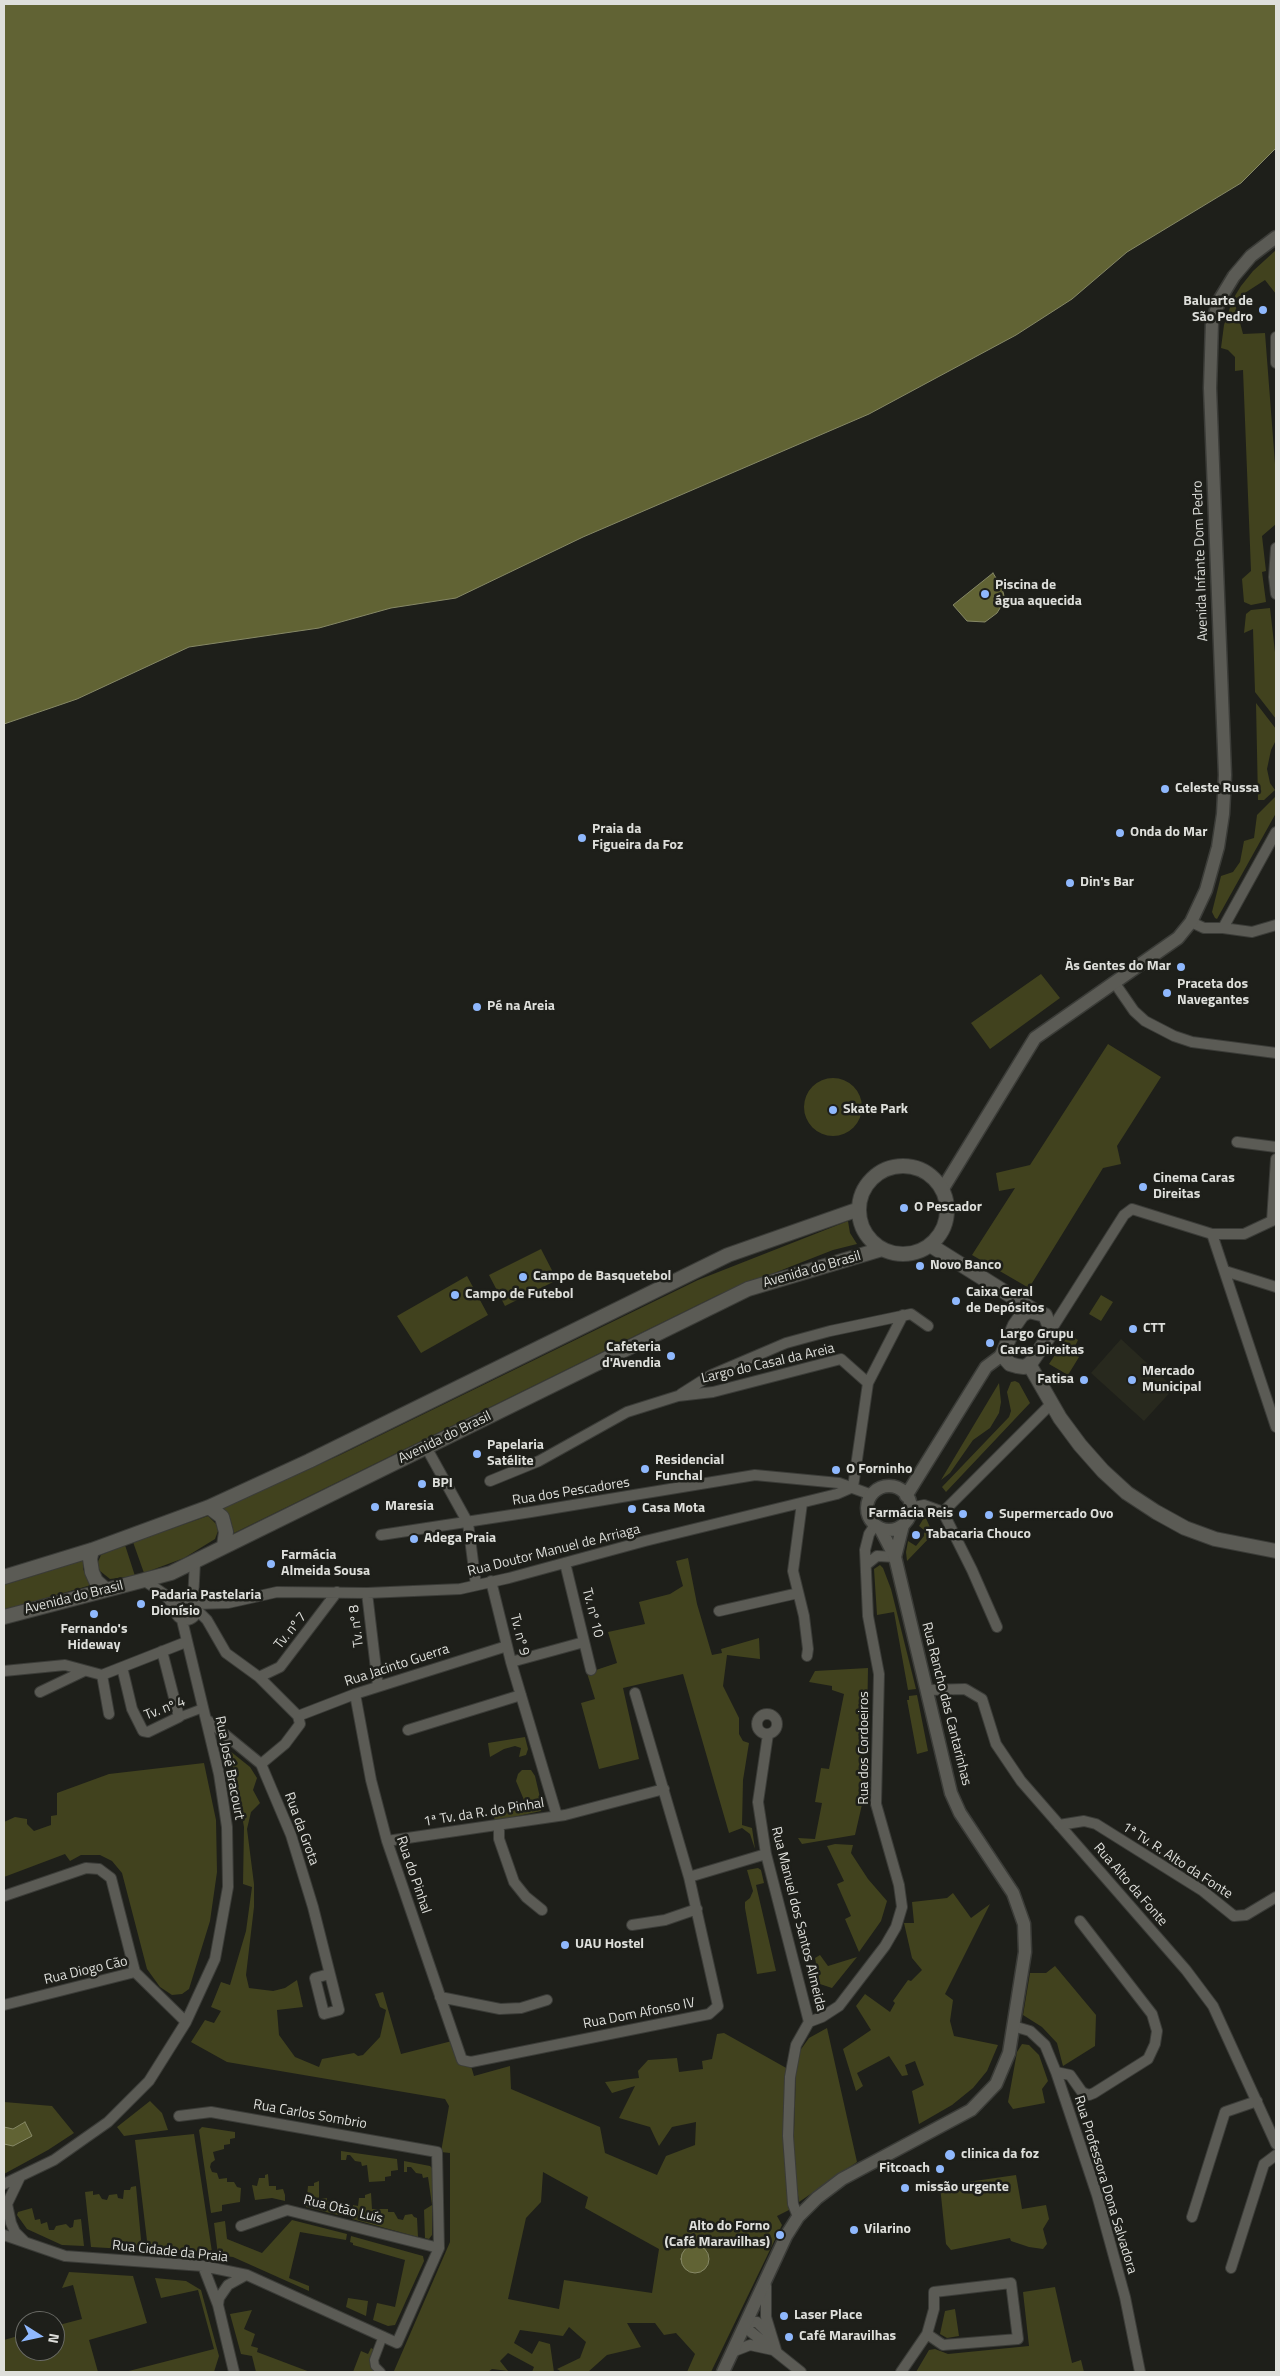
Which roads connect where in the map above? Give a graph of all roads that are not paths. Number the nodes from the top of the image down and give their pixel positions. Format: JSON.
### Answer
{"nodes":[{"id":1,"x":1276,"y":237,"type":"edge"},
{"id":2,"x":1276,"y":337,"type":"edge"},
{"id":3,"x":1276,"y":363,"type":"edge"},
{"id":4,"x":1276,"y":548,"type":"edge"},
{"id":5,"x":1276,"y":594,"type":"edge"},
{"id":6,"x":1276,"y":832,"type":"edge"},
{"id":7,"x":1191,"y":922,"type":"junction"},
{"id":8,"x":1276,"y":925,"type":"edge"},
{"id":9,"x":1223,"y":928,"type":"junction"},
{"id":10,"x":1114,"y":982,"type":"junction"},
{"id":11,"x":1276,"y":1053,"type":"edge"},
{"id":12,"x":1237,"y":1142,"type":"dead end"},
{"id":13,"x":1276,"y":1148,"type":"edge"},
{"id":14,"x":1276,"y":1159,"type":"edge"},
{"id":15,"x":942,"y":1190,"type":"junction"},
{"id":16,"x":859,"y":1208,"type":"junction"},
{"id":17,"x":1274,"y":1220,"type":"edge"},
{"id":18,"x":1212,"y":1234,"type":"junction"},
{"id":19,"x":930,"y":1245,"type":"junction"},
{"id":20,"x":882,"y":1249,"type":"junction"},
{"id":21,"x":1225,"y":1271,"type":"junction"},
{"id":22,"x":1276,"y":1286,"type":"edge"},
{"id":23,"x":1006,"y":1294,"type":"junction"},
{"id":24,"x":1035,"y":1311,"type":"junction"},
{"id":25,"x":903,"y":1315,"type":"junction"},
{"id":26,"x":1015,"y":1325,"type":"junction"},
{"id":27,"x":928,"y":1326,"type":"dead end"},
{"id":28,"x":1051,"y":1330,"type":"junction"},
{"id":29,"x":1002,"y":1354,"type":"junction"},
{"id":30,"x":1029,"y":1364,"type":"junction"},
{"id":31,"x":868,"y":1383,"type":"junction"},
{"id":32,"x":678,"y":1396,"type":"junction"},
{"id":33,"x":1051,"y":1404,"type":"junction"},
{"id":34,"x":1276,"y":1427,"type":"edge"},
{"id":35,"x":426,"y":1446,"type":"junction"},
{"id":36,"x":490,"y":1480,"type":"dead end"},
{"id":37,"x":853,"y":1487,"type":"junction"},
{"id":38,"x":872,"y":1494,"type":"junction"},
{"id":39,"x":802,"y":1502,"type":"junction"},
{"id":40,"x":908,"y":1502,"type":"junction"},
{"id":41,"x":209,"y":1507,"type":"junction"},
{"id":42,"x":942,"y":1512,"type":"junction"},
{"id":43,"x":468,"y":1522,"type":"junction"},
{"id":44,"x":903,"y":1525,"type":"junction"},
{"id":45,"x":877,"y":1526,"type":"junction"},
{"id":46,"x":381,"y":1535,"type":"dead end"},
{"id":47,"x":224,"y":1546,"type":"junction"},
{"id":48,"x":92,"y":1550,"type":"junction"},
{"id":49,"x":1276,"y":1551,"type":"edge"},
{"id":50,"x":895,"y":1558,"type":"junction"},
{"id":51,"x":195,"y":1562,"type":"junction"},
{"id":52,"x":565,"y":1563,"type":"junction"},
{"id":53,"x":866,"y":1565,"type":"junction"},
{"id":54,"x":4,"y":1577,"type":"edge"},
{"id":55,"x":144,"y":1581,"type":"junction"},
{"id":56,"x":491,"y":1581,"type":"junction"},
{"id":57,"x":476,"y":1585,"type":"junction"},
{"id":58,"x":106,"y":1590,"type":"junction"},
{"id":59,"x":337,"y":1592,"type":"junction"},
{"id":60,"x":367,"y":1593,"type":"junction"},
{"id":61,"x":798,"y":1593,"type":"junction"},
{"id":62,"x":195,"y":1605,"type":"junction"},
{"id":63,"x":175,"y":1607,"type":"junction"},
{"id":64,"x":719,"y":1611,"type":"dead end"},
{"id":65,"x":4,"y":1617,"type":"edge"},
{"id":66,"x":182,"y":1620,"type":"junction"},
{"id":67,"x":997,"y":1627,"type":"dead end"},
{"id":68,"x":186,"y":1642,"type":"junction"},
{"id":69,"x":584,"y":1642,"type":"junction"},
{"id":70,"x":507,"y":1646,"type":"junction"},
{"id":71,"x":162,"y":1651,"type":"junction"},
{"id":72,"x":807,"y":1656,"type":"dead end"},
{"id":73,"x":511,"y":1662,"type":"junction"},
{"id":74,"x":122,"y":1667,"type":"junction"},
{"id":75,"x":591,"y":1670,"type":"dead end"},
{"id":76,"x":4,"y":1671,"type":"edge"},
{"id":77,"x":84,"y":1671,"type":"junction"},
{"id":78,"x":102,"y":1675,"type":"junction"},
{"id":79,"x":259,"y":1677,"type":"junction"},
{"id":80,"x":378,"y":1686,"type":"junction"},
{"id":81,"x":928,"y":1690,"type":"junction"},
{"id":82,"x":40,"y":1692,"type":"dead end"},
{"id":83,"x":635,"y":1693,"type":"dead end"},
{"id":84,"x":355,"y":1694,"type":"junction"},
{"id":85,"x":522,"y":1695,"type":"junction"},
{"id":86,"x":203,"y":1708,"type":"junction"},
{"id":87,"x":109,"y":1714,"type":"dead end"},
{"id":88,"x":298,"y":1716,"type":"junction"},
{"id":89,"x":179,"y":1717,"type":"junction"},
{"id":90,"x":206,"y":1719,"type":"junction"},
{"id":91,"x":408,"y":1730,"type":"dead end"},
{"id":92,"x":768,"y":1734,"type":"dead end"},
{"id":93,"x":261,"y":1764,"type":"junction"},
{"id":94,"x":664,"y":1790,"type":"junction"},
{"id":95,"x":557,"y":1816,"type":"junction"},
{"id":96,"x":500,"y":1825,"type":"junction"},
{"id":97,"x":1059,"y":1825,"type":"junction"},
{"id":98,"x":386,"y":1841,"type":"junction"},
{"id":99,"x":766,"y":1854,"type":"junction"},
{"id":100,"x":690,"y":1877,"type":"junction"},
{"id":101,"x":4,"y":1896,"type":"edge"},
{"id":102,"x":1276,"y":1897,"type":"edge"},
{"id":103,"x":697,"y":1909,"type":"junction"},
{"id":104,"x":542,"y":1910,"type":"dead end"},
{"id":105,"x":1080,"y":1921,"type":"dead end"},
{"id":106,"x":632,"y":1925,"type":"dead end"},
{"id":107,"x":135,"y":1972,"type":"junction"},
{"id":108,"x":329,"y":1974,"type":"dead end"},
{"id":109,"x":440,"y":1997,"type":"junction"},
{"id":110,"x":547,"y":2000,"type":"dead end"},
{"id":111,"x":4,"y":2005,"type":"edge"},
{"id":112,"x":186,"y":2022,"type":"junction"},
{"id":113,"x":809,"y":2022,"type":"junction"},
{"id":114,"x":1013,"y":2026,"type":"junction"},
{"id":115,"x":462,"y":2060,"type":"joint"},
{"id":116,"x":1056,"y":2072,"type":"junction"},
{"id":117,"x":1257,"y":2101,"type":"junction"},
{"id":118,"x":179,"y":2116,"type":"dead end"},
{"id":119,"x":1276,"y":2144,"type":"edge"},
{"id":120,"x":1276,"y":2155,"type":"edge"},
{"id":121,"x":20,"y":2177,"type":"junction"},
{"id":122,"x":4,"y":2184,"type":"edge"},
{"id":123,"x":6,"y":2208,"type":"edge"},
{"id":124,"x":798,"y":2216,"type":"junction"},
{"id":125,"x":1192,"y":2217,"type":"dead end"},
{"id":126,"x":241,"y":2226,"type":"dead end"},
{"id":127,"x":4,"y":2235,"type":"edge"},
{"id":128,"x":28,"y":2245,"type":"junction"},
{"id":129,"x":439,"y":2248,"type":"junction"},
{"id":130,"x":203,"y":2266,"type":"junction"},
{"id":131,"x":1230,"y":2268,"type":"dead end"},
{"id":132,"x":247,"y":2275,"type":"junction"},
{"id":133,"x":766,"y":2278,"type":"junction"},
{"id":134,"x":218,"y":2305,"type":"junction"},
{"id":135,"x":745,"y":2323,"type":"junction"},
{"id":136,"x":770,"y":2334,"type":"junction"},
{"id":137,"x":926,"y":2334,"type":"junction"},
{"id":138,"x":383,"y":2336,"type":"junction"},
{"id":139,"x":776,"y":2351,"type":"junction"},
{"id":140,"x":732,"y":2352,"type":"junction"},
{"id":141,"x":234,"y":2372,"type":"edge"},
{"id":142,"x":381,"y":2372,"type":"edge"},
{"id":143,"x":723,"y":2372,"type":"edge"},
{"id":144,"x":801,"y":2372,"type":"edge"},
{"id":145,"x":901,"y":2372,"type":"edge"},
{"id":146,"x":1140,"y":2372,"type":"edge"}],
"edges":[{"from":1,"to":7,"type":"street","name":"Avenida Infante Dom Pedro"},
{"from":2,"to":3,"type":"street"},
{"from":4,"to":5,"type":"street"},
{"from":6,"to":9,"type":"street"},
{"from":7,"to":9,"type":"street"},
{"from":7,"to":10,"type":"street"},
{"from":8,"to":9,"type":"street"},
{"from":10,"to":11,"type":"street"},
{"from":10,"to":15,"type":"street"},
{"from":12,"to":13,"type":"street"},
{"from":14,"to":17,"type":"street"},
{"from":15,"to":16,"type":"main road"},
{"from":15,"to":19,"type":"main road"},
{"from":16,"to":20,"type":"main road"},
{"from":16,"to":41,"type":"main road"},
{"from":17,"to":18,"type":"street"},
{"from":18,"to":21,"type":"street"},
{"from":18,"to":28,"type":"street"},
{"from":19,"to":20,"type":"main road"},
{"from":19,"to":23,"type":"main road"},
{"from":20,"to":35,"type":"main road","name":"Avenida do Brasil"},
{"from":21,"to":22,"type":"street"},
{"from":21,"to":34,"type":"street"},
{"from":23,"to":24,"type":"main road"},
{"from":23,"to":26,"type":"main road"},
{"from":24,"to":26,"type":"main road"},
{"from":24,"to":28,"type":"main road"},
{"from":25,"to":27,"type":"street"},
{"from":25,"to":31,"type":"street"},
{"from":25,"to":32,"type":"street","name":"Largo do Casal da Areia"},
{"from":26,"to":29,"type":"main road"},
{"from":28,"to":30,"type":"main road"},
{"from":29,"to":30,"type":"main road"},
{"from":29,"to":40,"type":"street"},
{"from":30,"to":33,"type":"main road"},
{"from":31,"to":32,"type":"street","name":"Largo do Casal da Areia"},
{"from":31,"to":37,"type":"street"},
{"from":32,"to":36,"type":"street","name":"Largo do Casal da Areia"},
{"from":33,"to":42,"type":"street"},
{"from":33,"to":49,"type":"main road"},
{"from":35,"to":43,"type":"street"},
{"from":35,"to":47,"type":"main road","name":"Avenida do Brasil"},
{"from":37,"to":38,"type":"street","name":"Rua dos Pescadores"},
{"from":37,"to":39,"type":"street","name":"Rua Doutor Manuel de Arriaga"},
{"from":37,"to":43,"type":"street","name":"Rua dos Pescadores"},
{"from":38,"to":40,"type":"street"},
{"from":38,"to":45,"type":"street"},
{"from":39,"to":52,"type":"street","name":"Rua Doutor Manuel de Arriaga"},
{"from":39,"to":61,"type":"street"},
{"from":40,"to":42,"type":"street"},
{"from":40,"to":44,"type":"street"},
{"from":41,"to":47,"type":"main road"},
{"from":41,"to":48,"type":"main road"},
{"from":42,"to":67,"type":"street"},
{"from":43,"to":46,"type":"street","name":"Rua dos Pescadores"},
{"from":43,"to":57,"type":"street"},
{"from":44,"to":45,"type":"street"},
{"from":44,"to":50,"type":"street","name":"Rua Rancho das Cantarinhas"},
{"from":45,"to":50,"type":"street","name":"Rua Rancho das Cantarinhas"},
{"from":45,"to":53,"type":"street","name":"Rua dos Cordoeiros"},
{"from":47,"to":51,"type":"main road","name":"Avenida do Brasil"},
{"from":48,"to":54,"type":"main road"},
{"from":48,"to":58,"type":"main road"},
{"from":50,"to":53,"type":"street"},
{"from":50,"to":81,"type":"street","name":"Rua Rancho das Cantarinhas"},
{"from":51,"to":55,"type":"main road","name":"Avenida do Brasil"},
{"from":51,"to":62,"type":"street"},
{"from":52,"to":56,"type":"street","name":"Rua Doutor Manuel de Arriaga"},
{"from":52,"to":69,"type":"street","name":"Tv. nº 10"},
{"from":53,"to":113,"type":"street","name":"Rua dos Cordoeiros"},
{"from":55,"to":58,"type":"main road","name":"Avenida do Brasil"},
{"from":55,"to":63,"type":"street"},
{"from":56,"to":57,"type":"street","name":"Rua Doutor Manuel de Arriaga"},
{"from":56,"to":70,"type":"street","name":"Tv. nº 9"},
{"from":57,"to":60,"type":"street","name":"Rua Doutor Manuel de Arriaga"},
{"from":58,"to":65,"type":"main road","name":"Avenida do Brasil"},
{"from":59,"to":60,"type":"street","name":"Rua Doutor Manuel de Arriaga"},
{"from":59,"to":62,"type":"street","name":"Rua Doutor Manuel de Arriaga"},
{"from":59,"to":79,"type":"street","name":"Tv. nº 7"},
{"from":60,"to":80,"type":"street","name":"Tv. nº 8"},
{"from":61,"to":64,"type":"street"},
{"from":61,"to":72,"type":"street"},
{"from":62,"to":63,"type":"street"},
{"from":62,"to":66,"type":"street"},
{"from":62,"to":79,"type":"street"},
{"from":63,"to":66,"type":"street"},
{"from":66,"to":68,"type":"street","name":"Rua José Bracourt"},
{"from":68,"to":71,"type":"street"},
{"from":68,"to":86,"type":"street","name":"Rua José Bracourt"},
{"from":69,"to":73,"type":"street"},
{"from":69,"to":75,"type":"street","name":"Tv. nº 10"},
{"from":70,"to":73,"type":"street","name":"Tv. nº 9"},
{"from":70,"to":80,"type":"street","name":"Rua Jacinto Guerra"},
{"from":71,"to":74,"type":"street"},
{"from":71,"to":89,"type":"street"},
{"from":73,"to":85,"type":"street","name":"Tv. nº 9"},
{"from":74,"to":78,"type":"street"},
{"from":74,"to":89,"type":"street","name":"Tv. nº 4"},
{"from":76,"to":77,"type":"street"},
{"from":77,"to":78,"type":"street"},
{"from":77,"to":82,"type":"street"},
{"from":78,"to":87,"type":"street"},
{"from":79,"to":88,"type":"street"},
{"from":80,"to":84,"type":"street","name":"Rua Jacinto Guerra"},
{"from":81,"to":97,"type":"street","name":"Rua Alto da Fonte"},
{"from":81,"to":114,"type":"street","name":"Rua Rancho das Cantarinhas"},
{"from":83,"to":94,"type":"street","name":"Rua Dom Afonso IV"},
{"from":84,"to":88,"type":"street","name":"Rua Jacinto Guerra"},
{"from":84,"to":98,"type":"street","name":"Rua do Pinhal"},
{"from":85,"to":91,"type":"street"},
{"from":85,"to":95,"type":"street","name":"Tv. nº 9"},
{"from":86,"to":89,"type":"street","name":"Tv. nº 4"},
{"from":86,"to":90,"type":"street","name":"Rua José Bracourt"},
{"from":88,"to":93,"type":"street"},
{"from":90,"to":93,"type":"street","name":"Rua da Grota"},
{"from":90,"to":112,"type":"street","name":"Rua José Bracourt"},
{"from":92,"to":99,"type":"street","name":"Rua Manuel dos Santos Almeida"},
{"from":93,"to":108,"type":"street","name":"Rua da Grota"},
{"from":94,"to":95,"type":"street"},
{"from":94,"to":100,"type":"street","name":"Rua Dom Afonso IV"},
{"from":95,"to":96,"type":"street","name":"1ª Tv. da R. do Pinhal"},
{"from":96,"to":98,"type":"street","name":"1ª Tv. da R. do Pinhal"},
{"from":96,"to":104,"type":"street"},
{"from":97,"to":102,"type":"street","name":"1ª Tv. R. Alto da Fonte"},
{"from":97,"to":117,"type":"street","name":"Rua Alto da Fonte"},
{"from":98,"to":109,"type":"street","name":"Rua do Pinhal"},
{"from":99,"to":100,"type":"street"},
{"from":99,"to":113,"type":"street","name":"Rua Manuel dos Santos Almeida"},
{"from":100,"to":103,"type":"street","name":"Rua Dom Afonso IV"},
{"from":101,"to":107,"type":"street"},
{"from":103,"to":106,"type":"street"},
{"from":103,"to":115,"type":"street","name":"Rua Dom Afonso IV"},
{"from":105,"to":116,"type":"street"},
{"from":107,"to":111,"type":"street","name":"Rua Diogo Cão"},
{"from":107,"to":112,"type":"street","name":"Rua Diogo Cão"},
{"from":109,"to":110,"type":"street"},
{"from":109,"to":115,"type":"street","name":"Rua do Pinhal"},
{"from":112,"to":121,"type":"street","name":"Rua José Bracourt"},
{"from":113,"to":124,"type":"street"},
{"from":114,"to":116,"type":"street","name":"Rua Professora Dona Salvadora"},
{"from":114,"to":124,"type":"street","name":"Rua Rancho das Cantarinhas"},
{"from":116,"to":146,"type":"street","name":"Rua Professora Dona Salvadora"},
{"from":117,"to":119,"type":"street","name":"Rua Alto da Fonte"},
{"from":117,"to":125,"type":"street"},
{"from":118,"to":129,"type":"street","name":"Rua Carlos Sombrio"},
{"from":120,"to":131,"type":"street"},
{"from":121,"to":122,"type":"street","name":"Rua José Bracourt"},
{"from":121,"to":123,"type":"street"},
{"from":123,"to":128,"type":"street"},
{"from":124,"to":133,"type":"street","name":"Rua Rancho das Cantarinhas"},
{"from":126,"to":129,"type":"street","name":"Rua Otão Luís"},
{"from":127,"to":128,"type":"street","name":"Rua Cidade da Praia"},
{"from":128,"to":130,"type":"street","name":"Rua Cidade da Praia"},
{"from":129,"to":138,"type":"street","name":"Rua Cidade da Praia"},
{"from":130,"to":132,"type":"street","name":"Rua Cidade da Praia"},
{"from":130,"to":134,"type":"street"},
{"from":132,"to":134,"type":"street"},
{"from":132,"to":138,"type":"street","name":"Rua Cidade da Praia"},
{"from":133,"to":135,"type":"street","name":"Rua Rancho das Cantarinhas"},
{"from":133,"to":136,"type":"street"},
{"from":134,"to":141,"type":"street"},
{"from":135,"to":136,"type":"street"},
{"from":135,"to":139,"type":"street"},
{"from":135,"to":140,"type":"street","name":"Rua Rancho das Cantarinhas"},
{"from":136,"to":139,"type":"street"},
{"from":137,"to":137,"type":"street"},
{"from":137,"to":145,"type":"street"},
{"from":138,"to":142,"type":"street"},
{"from":139,"to":140,"type":"street"},
{"from":139,"to":144,"type":"street"},
{"from":140,"to":143,"type":"street","name":"Rua Rancho das Cantarinhas"}]}
